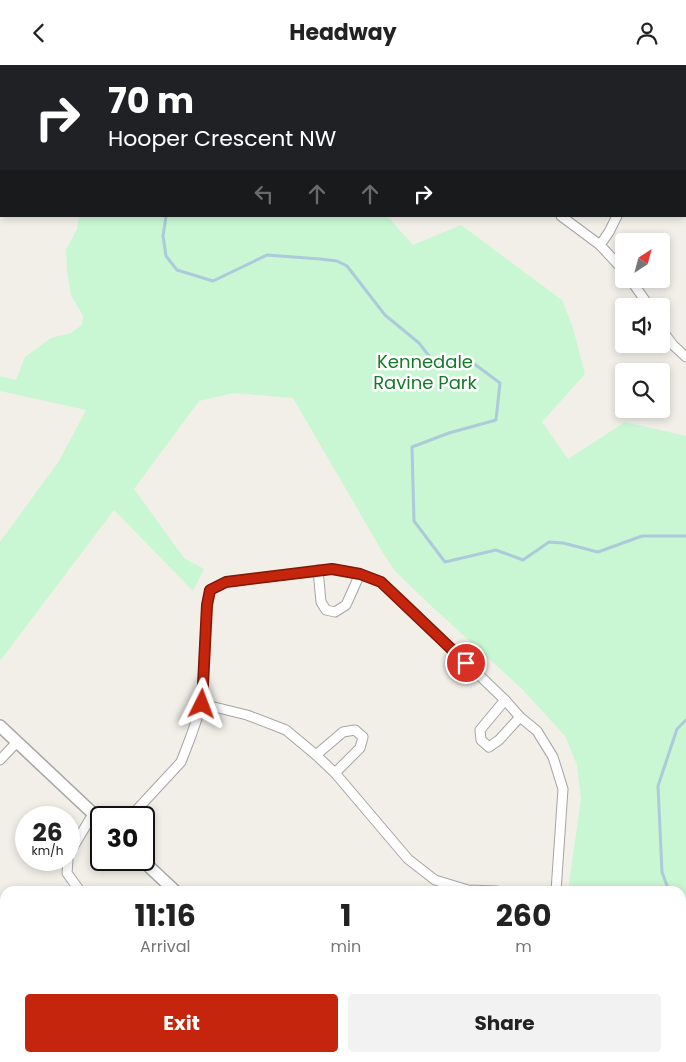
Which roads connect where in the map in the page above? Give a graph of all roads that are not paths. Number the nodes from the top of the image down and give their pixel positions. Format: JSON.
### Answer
{"nodes":[{"id":1,"x":562,"y":217,"type":"edge"},
{"id":2,"x":616,"y":217,"type":"edge"},
{"id":3,"x":600,"y":245,"type":"junction"},
{"id":4,"x":615,"y":261,"type":"edge"},
{"id":5,"x":670,"y":342,"type":"edge"},
{"id":6,"x":686,"y":357,"type":"edge"},
{"id":7,"x":318,"y":570,"type":"junction"},
{"id":8,"x":360,"y":574,"type":"junction"},
{"id":9,"x":505,"y":700,"type":"junction"},
{"id":10,"x":202,"y":704,"type":"junction"},
{"id":11,"x":520,"y":717,"type":"junction"},
{"id":12,"x":0,"y":726,"type":"edge"},
{"id":13,"x":17,"y":742,"type":"junction"},
{"id":14,"x":316,"y":755,"type":"junction"},
{"id":15,"x":0,"y":760,"type":"edge"},
{"id":16,"x":335,"y":773,"type":"junction"},
{"id":17,"x":140,"y":806,"type":"edge"},
{"id":18,"x":90,"y":811,"type":"edge"},
{"id":19,"x":90,"y":827,"type":"edge"},
{"id":20,"x":80,"y":840,"type":"edge"},
{"id":21,"x":67,"y":871,"type":"edge"},
{"id":22,"x":153,"y":871,"type":"edge"},
{"id":23,"x":76,"y":886,"type":"edge"},
{"id":24,"x":169,"y":886,"type":"edge"},
{"id":25,"x":455,"y":886,"type":"edge"},
{"id":26,"x":556,"y":886,"type":"edge"}],
"edges":[{"from":1,"to":3,"type":"street"},
{"from":2,"to":3,"type":"street"},
{"from":3,"to":4,"type":"street"},
{"from":5,"to":6,"type":"street"},
{"from":7,"to":8,"type":"street"},
{"from":7,"to":8,"type":"street"},
{"from":7,"to":10,"type":"street"},
{"from":8,"to":9,"type":"street"},
{"from":9,"to":11,"type":"street"},
{"from":9,"to":11,"type":"street"},
{"from":10,"to":14,"type":"street"},
{"from":10,"to":17,"type":"street"},
{"from":11,"to":26,"type":"street"},
{"from":12,"to":13,"type":"street"},
{"from":13,"to":15,"type":"street"},
{"from":13,"to":18,"type":"street"},
{"from":14,"to":16,"type":"street"},
{"from":14,"to":16,"type":"street"},
{"from":16,"to":25,"type":"street"},
{"from":19,"to":20,"type":"street"},
{"from":21,"to":23,"type":"street"},
{"from":22,"to":24,"type":"street"}]}
